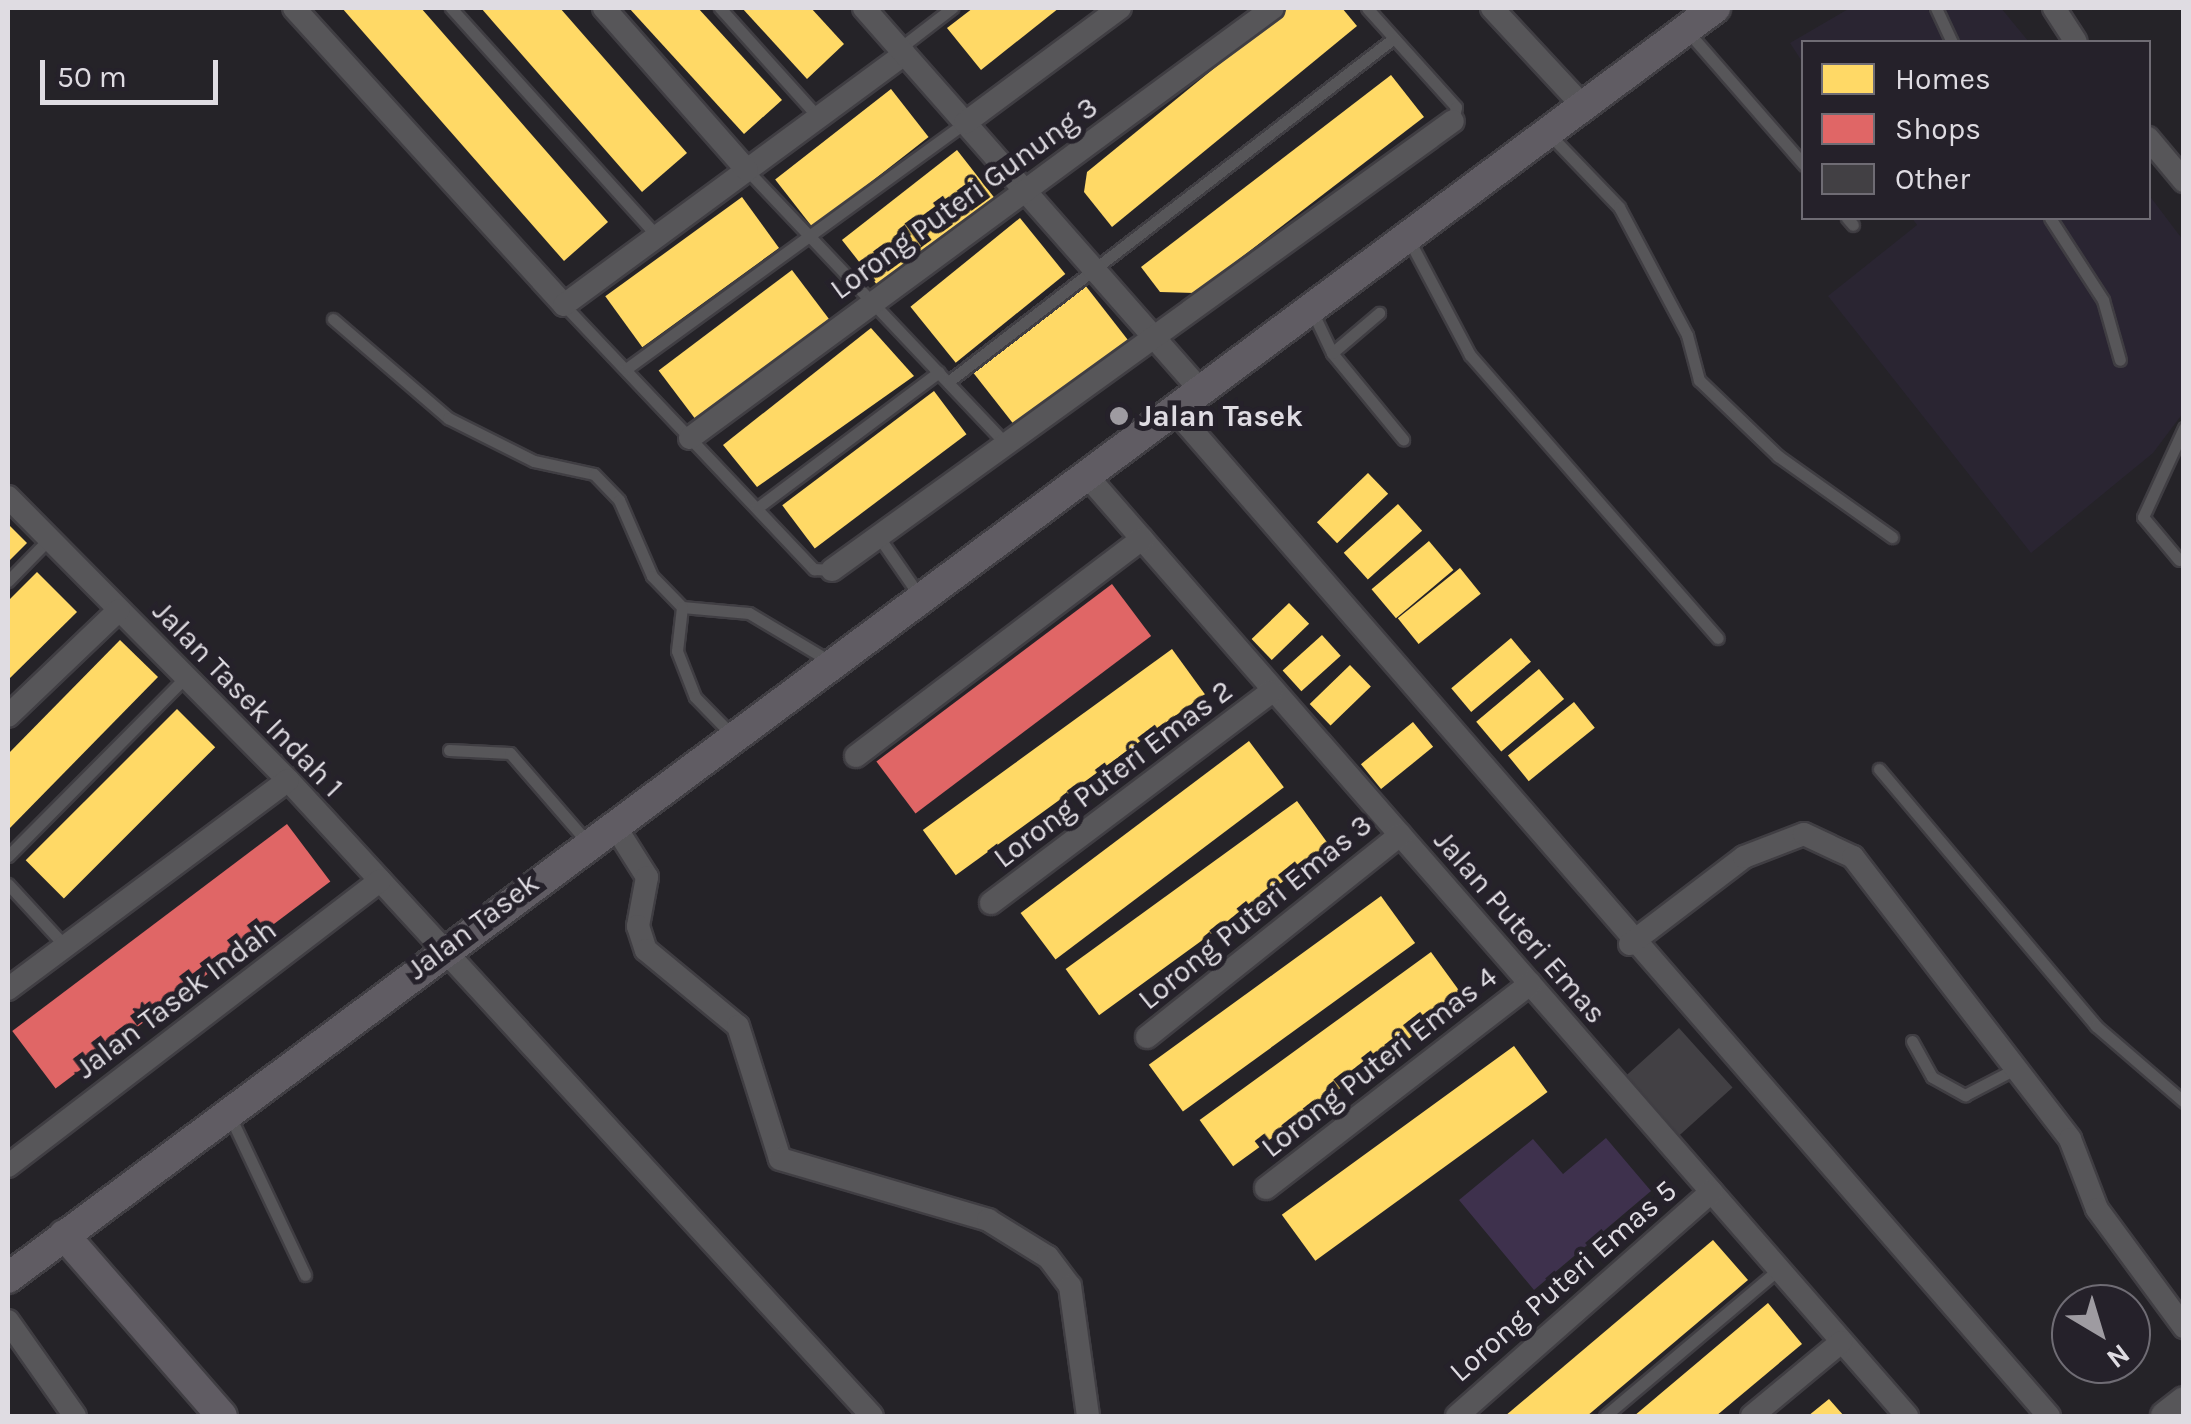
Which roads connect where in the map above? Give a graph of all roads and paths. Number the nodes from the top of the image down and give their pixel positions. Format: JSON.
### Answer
{"nodes":[{"id":1,"x":294,"y":8,"type":"edge"},
{"id":2,"x":452,"y":8,"type":"edge"},
{"id":3,"x":604,"y":8,"type":"edge"},
{"id":4,"x":720,"y":8,"type":"edge"},
{"id":5,"x":864,"y":8,"type":"edge"},
{"id":6,"x":952,"y":8,"type":"edge"},
{"id":7,"x":1120,"y":8,"type":"edge"},
{"id":8,"x":1273,"y":8,"type":"edge"},
{"id":9,"x":1367,"y":8,"type":"edge"},
{"id":10,"x":1492,"y":8,"type":"edge"},
{"id":11,"x":1936,"y":8,"type":"edge"},
{"id":12,"x":2054,"y":8,"type":"edge"},
{"id":13,"x":1244,"y":15,"type":"edge"},
{"id":14,"x":1697,"y":16,"type":"edge"},
{"id":15,"x":1394,"y":38,"type":"junction"},
{"id":16,"x":1951,"y":40,"type":"edge"},
{"id":17,"x":2075,"y":40,"type":"edge"},
{"id":18,"x":902,"y":51,"type":"junction"},
{"id":19,"x":1582,"y":105,"type":"junction"},
{"id":20,"x":818,"y":117,"type":"junction"},
{"id":21,"x":1454,"y":122,"type":"joint"},
{"id":22,"x":966,"y":123,"type":"junction"},
{"id":23,"x":1547,"y":132,"type":"junction"},
{"id":24,"x":2151,"y":142,"type":"edge"},
{"id":25,"x":1801,"y":161,"type":"edge"},
{"id":26,"x":747,"y":170,"type":"junction"},
{"id":27,"x":2184,"y":181,"type":"edge"},
{"id":28,"x":1025,"y":190,"type":"junction"},
{"id":29,"x":2051,"y":220,"type":"edge"},
{"id":30,"x":657,"y":236,"type":"junction"},
{"id":31,"x":1408,"y":238,"type":"junction"},
{"id":32,"x":812,"y":240,"type":"junction"},
{"id":33,"x":1096,"y":271,"type":"junction"},
{"id":34,"x":872,"y":303,"type":"junction"},
{"id":35,"x":564,"y":304,"type":"junction"},
{"id":36,"x":1312,"y":311,"type":"junction"},
{"id":37,"x":1379,"y":312,"type":"dead end"},
{"id":38,"x":333,"y":318,"type":"dead end"},
{"id":39,"x":1154,"y":337,"type":"junction"},
{"id":40,"x":1332,"y":353,"type":"junction"},
{"id":41,"x":2120,"y":360,"type":"dead end"},
{"id":42,"x":626,"y":369,"type":"junction"},
{"id":43,"x":944,"y":377,"type":"junction"},
{"id":44,"x":1203,"y":393,"type":"junction"},
{"id":45,"x":1176,"y":412,"type":"junction"},
{"id":46,"x":2184,"y":428,"type":"edge"},
{"id":47,"x":690,"y":438,"type":"junction"},
{"id":48,"x":1403,"y":439,"type":"dead end"},
{"id":49,"x":1006,"y":444,"type":"junction"},
{"id":50,"x":1088,"y":477,"type":"junction"},
{"id":51,"x":8,"y":496,"type":"edge"},
{"id":52,"x":757,"y":508,"type":"junction"},
{"id":53,"x":878,"y":536,"type":"junction"},
{"id":54,"x":1892,"y":537,"type":"dead end"},
{"id":55,"x":49,"y":538,"type":"junction"},
{"id":56,"x":1142,"y":539,"type":"junction"},
{"id":57,"x":2179,"y":560,"type":"dead end"},
{"id":58,"x":832,"y":570,"type":"joint"},
{"id":59,"x":8,"y":580,"type":"edge"},
{"id":60,"x":921,"y":598,"type":"junction"},
{"id":61,"x":682,"y":607,"type":"junction"},
{"id":62,"x":119,"y":610,"type":"junction"},
{"id":63,"x":1718,"y":638,"type":"dead end"},
{"id":64,"x":833,"y":663,"type":"junction"},
{"id":65,"x":186,"y":677,"type":"junction"},
{"id":66,"x":1271,"y":692,"type":"junction"},
{"id":67,"x":8,"y":716,"type":"edge"},
{"id":68,"x":732,"y":736,"type":"junction"},
{"id":69,"x":449,"y":750,"type":"dead end"},
{"id":70,"x":856,"y":756,"type":"dead end"},
{"id":71,"x":1879,"y":768,"type":"dead end"},
{"id":72,"x":288,"y":780,"type":"junction"},
{"id":73,"x":613,"y":823,"type":"junction"},
{"id":74,"x":1400,"y":835,"type":"junction"},
{"id":75,"x":587,"y":842,"type":"junction"},
{"id":76,"x":8,"y":856,"type":"edge"},
{"id":77,"x":380,"y":880,"type":"junction"},
{"id":78,"x":8,"y":884,"type":"edge"},
{"id":79,"x":991,"y":903,"type":"dead end"},
{"id":80,"x":1630,"y":944,"type":"junction"},
{"id":81,"x":66,"y":946,"type":"junction"},
{"id":82,"x":439,"y":950,"type":"junction"},
{"id":83,"x":1530,"y":984,"type":"junction"},
{"id":84,"x":8,"y":990,"type":"edge"},
{"id":85,"x":1147,"y":1036,"type":"dead end"},
{"id":86,"x":1912,"y":1041,"type":"dead end"},
{"id":87,"x":2015,"y":1069,"type":"junction"},
{"id":88,"x":2184,"y":1102,"type":"edge"},
{"id":89,"x":229,"y":1114,"type":"junction"},
{"id":90,"x":11,"y":1157,"type":"edge"},
{"id":91,"x":1266,"y":1188,"type":"dead end"},
{"id":92,"x":1711,"y":1192,"type":"junction"},
{"id":93,"x":64,"y":1235,"type":"junction"},
{"id":94,"x":1778,"y":1270,"type":"junction"},
{"id":95,"x":306,"y":1275,"type":"dead end"},
{"id":96,"x":8,"y":1278,"type":"edge"},
{"id":97,"x":8,"y":1321,"type":"edge"},
{"id":98,"x":2184,"y":1327,"type":"edge"},
{"id":99,"x":1841,"y":1342,"type":"junction"},
{"id":100,"x":2184,"y":1401,"type":"edge"},
{"id":101,"x":76,"y":1416,"type":"edge"},
{"id":102,"x":222,"y":1416,"type":"edge"},
{"id":103,"x":872,"y":1416,"type":"edge"},
{"id":104,"x":1088,"y":1416,"type":"edge"},
{"id":105,"x":1457,"y":1416,"type":"edge"},
{"id":106,"x":1605,"y":1416,"type":"edge"},
{"id":107,"x":1752,"y":1416,"type":"edge"},
{"id":108,"x":1905,"y":1416,"type":"edge"},
{"id":109,"x":2049,"y":1416,"type":"edge"},
{"id":110,"x":2165,"y":1416,"type":"edge"}],
"edges":[{"from":1,"to":35,"type":"street"},
{"from":2,"to":30,"type":"lane"},
{"from":3,"to":26,"type":"street"},
{"from":4,"to":20,"type":"lane"},
{"from":5,"to":18,"type":"street"},
{"from":6,"to":18,"type":"lane"},
{"from":7,"to":22,"type":"street"},
{"from":8,"to":13,"type":"street","name":"Lorong Puteri Gunung 3"},
{"from":9,"to":15,"type":"lane"},
{"from":10,"to":19,"type":"street"},
{"from":11,"to":16,"type":"lane"},
{"from":12,"to":17,"type":"street"},
{"from":13,"to":28,"type":"street","name":"Lorong Puteri Gunung 3"},
{"from":14,"to":19,"type":"main road","name":"Jalan Tasek"},
{"from":14,"to":25,"type":"lane"},
{"from":15,"to":21,"type":"lane"},
{"from":15,"to":33,"type":"lane"},
{"from":18,"to":20,"type":"street"},
{"from":18,"to":22,"type":"street"},
{"from":19,"to":23,"type":"main road","name":"Jalan Tasek"},
{"from":20,"to":26,"type":"street"},
{"from":21,"to":39,"type":"street"},
{"from":22,"to":28,"type":"street"},
{"from":22,"to":32,"type":"lane"},
{"from":23,"to":31,"type":"main road","name":"Jalan Tasek"},
{"from":23,"to":54,"type":"lane"},
{"from":24,"to":27,"type":"street"},
{"from":26,"to":30,"type":"street"},
{"from":26,"to":32,"type":"lane"},
{"from":28,"to":33,"type":"street"},
{"from":28,"to":34,"type":"street","name":"Lorong Puteri Gunung 3"},
{"from":29,"to":41,"type":"lane"},
{"from":30,"to":35,"type":"street"},
{"from":31,"to":36,"type":"main road","name":"Jalan Tasek"},
{"from":31,"to":63,"type":"lane"},
{"from":32,"to":34,"type":"lane"},
{"from":32,"to":42,"type":"lane"},
{"from":33,"to":39,"type":"street"},
{"from":33,"to":43,"type":"lane"},
{"from":34,"to":43,"type":"lane"},
{"from":34,"to":47,"type":"street","name":"Lorong Puteri Gunung 3"},
{"from":35,"to":42,"type":"lane"},
{"from":36,"to":40,"type":"lane"},
{"from":36,"to":44,"type":"main road","name":"Jalan Tasek"},
{"from":37,"to":40,"type":"lane"},
{"from":38,"to":61,"type":"lane"},
{"from":39,"to":44,"type":"street"},
{"from":39,"to":49,"type":"street"},
{"from":40,"to":48,"type":"lane"},
{"from":42,"to":47,"type":"lane"},
{"from":43,"to":49,"type":"lane"},
{"from":43,"to":52,"type":"lane"},
{"from":44,"to":45,"type":"main road","name":"Jalan Tasek"},
{"from":45,"to":50,"type":"main road","name":"Jalan Tasek"},
{"from":45,"to":80,"type":"street"},
{"from":46,"to":57,"type":"lane"},
{"from":47,"to":52,"type":"lane"},
{"from":49,"to":53,"type":"street"},
{"from":50,"to":56,"type":"street","name":"Jalan Puteri Emas"},
{"from":50,"to":60,"type":"main road","name":"Jalan Tasek"},
{"from":51,"to":55,"type":"street","name":"Jalan Tasek Indah 1"},
{"from":52,"to":58,"type":"lane"},
{"from":53,"to":58,"type":"street"},
{"from":53,"to":60,"type":"lane"},
{"from":55,"to":59,"type":"lane"},
{"from":55,"to":62,"type":"street","name":"Jalan Tasek Indah 1"},
{"from":56,"to":66,"type":"street","name":"Jalan Puteri Emas"},
{"from":56,"to":70,"type":"street"},
{"from":60,"to":64,"type":"main road","name":"Jalan Tasek"},
{"from":61,"to":64,"type":"lane"},
{"from":61,"to":68,"type":"lane"},
{"from":62,"to":65,"type":"street","name":"Jalan Tasek Indah 1"},
{"from":62,"to":67,"type":"street"},
{"from":64,"to":68,"type":"main road","name":"Jalan Tasek"},
{"from":65,"to":72,"type":"street","name":"Jalan Tasek Indah 1"},
{"from":65,"to":76,"type":"lane"},
{"from":66,"to":74,"type":"street","name":"Jalan Puteri Emas"},
{"from":66,"to":79,"type":"street","name":"Lorong Puteri Emas 2"},
{"from":68,"to":73,"type":"main road","name":"Jalan Tasek"},
{"from":69,"to":75,"type":"lane"},
{"from":71,"to":88,"type":"lane"},
{"from":72,"to":77,"type":"street","name":"Jalan Tasek Indah 1"},
{"from":72,"to":81,"type":"street"},
{"from":73,"to":75,"type":"main road","name":"Jalan Tasek"},
{"from":73,"to":104,"type":"street"},
{"from":74,"to":83,"type":"street","name":"Jalan Puteri Emas"},
{"from":74,"to":85,"type":"street","name":"Lorong Puteri Emas 3"},
{"from":75,"to":82,"type":"main road","name":"Jalan Tasek"},
{"from":77,"to":82,"type":"street","name":"Jalan Tasek Indah 1"},
{"from":77,"to":90,"type":"street","name":"Jalan Tasek Indah"},
{"from":78,"to":81,"type":"lane"},
{"from":80,"to":87,"type":"street"},
{"from":80,"to":109,"type":"street"},
{"from":81,"to":84,"type":"street"},
{"from":82,"to":89,"type":"main road","name":"Jalan Tasek"},
{"from":82,"to":103,"type":"street","name":"Jalan Tasek Indah 1"},
{"from":83,"to":91,"type":"street","name":"Lorong Puteri Emas 4"},
{"from":83,"to":92,"type":"street","name":"Jalan Puteri Emas"},
{"from":86,"to":87,"type":"lane"},
{"from":87,"to":98,"type":"street"},
{"from":89,"to":93,"type":"main road","name":"Jalan Tasek"},
{"from":89,"to":95,"type":"lane"},
{"from":92,"to":94,"type":"street","name":"Jalan Puteri Emas"},
{"from":92,"to":105,"type":"street","name":"Lorong Puteri Emas 5"},
{"from":93,"to":96,"type":"main road","name":"Jalan Tasek"},
{"from":93,"to":102,"type":"main road"},
{"from":94,"to":99,"type":"street","name":"Jalan Puteri Emas"},
{"from":94,"to":106,"type":"lane"},
{"from":97,"to":101,"type":"street"},
{"from":99,"to":107,"type":"street"},
{"from":99,"to":108,"type":"street","name":"Jalan Puteri Emas"},
{"from":100,"to":110,"type":"street"}]}
